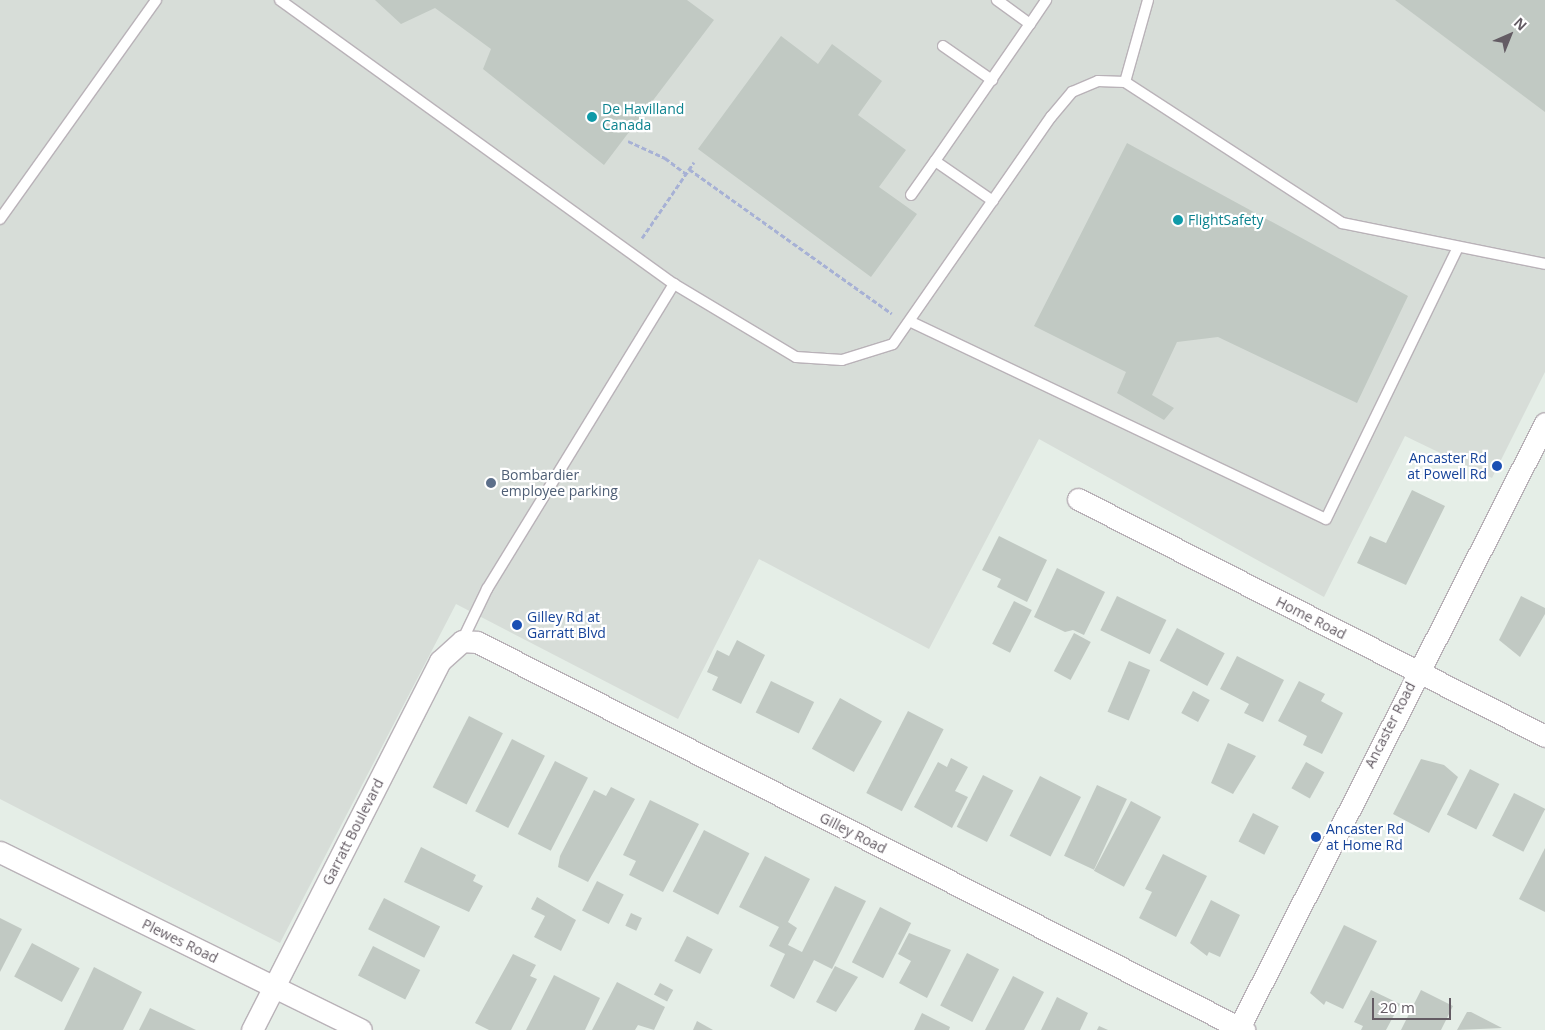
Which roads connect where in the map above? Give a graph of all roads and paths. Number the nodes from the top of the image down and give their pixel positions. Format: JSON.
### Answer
{"nodes":[{"id":1,"x":156,"y":0,"type":"edge"},
{"id":2,"x":280,"y":0,"type":"edge"},
{"id":3,"x":997,"y":0,"type":"edge"},
{"id":4,"x":1046,"y":0,"type":"edge"},
{"id":5,"x":1148,"y":0,"type":"edge"},
{"id":6,"x":1030,"y":24,"type":"junction"},
{"id":7,"x":943,"y":46,"type":"dead end"},
{"id":8,"x":992,"y":80,"type":"junction"},
{"id":9,"x":1125,"y":82,"type":"junction"},
{"id":10,"x":628,"y":141,"type":"dead end"},
{"id":11,"x":935,"y":161,"type":"junction"},
{"id":12,"x":694,"y":162,"type":"dead end"},
{"id":13,"x":689,"y":169,"type":"junction"},
{"id":14,"x":686,"y":174,"type":"junction"},
{"id":15,"x":911,"y":194,"type":"dead end"},
{"id":16,"x":993,"y":201,"type":"junction"},
{"id":17,"x":0,"y":219,"type":"edge"},
{"id":18,"x":1458,"y":247,"type":"junction"},
{"id":19,"x":631,"y":254,"type":"junction"},
{"id":20,"x":1545,"y":264,"type":"edge"},
{"id":21,"x":674,"y":284,"type":"junction"},
{"id":22,"x":910,"y":324,"type":"junction"},
{"id":23,"x":1545,"y":423,"type":"edge"},
{"id":24,"x":1078,"y":499,"type":"dead end"},
{"id":25,"x":462,"y":641,"type":"junction"},
{"id":26,"x":1417,"y":672,"type":"junction"},
{"id":27,"x":1545,"y":736,"type":"edge"},
{"id":28,"x":0,"y":852,"type":"edge"},
{"id":29,"x":274,"y":987,"type":"junction"},
{"id":30,"x":1240,"y":1029,"type":"edge"},
{"id":31,"x":252,"y":1030,"type":"edge"},
{"id":32,"x":361,"y":1030,"type":"edge"}],
"edges":[{"from":1,"to":17,"type":"lane"},
{"from":2,"to":19,"type":"lane"},
{"from":3,"to":6,"type":"lane"},
{"from":4,"to":6,"type":"lane"},
{"from":5,"to":9,"type":"lane"},
{"from":6,"to":8,"type":"lane"},
{"from":7,"to":8,"type":"lane"},
{"from":8,"to":11,"type":"lane"},
{"from":9,"to":16,"type":"lane"},
{"from":9,"to":18,"type":"lane"},
{"from":10,"to":14,"type":"path"},
{"from":11,"to":15,"type":"lane"},
{"from":11,"to":16,"type":"lane"},
{"from":12,"to":13,"type":"path"},
{"from":13,"to":14,"type":"path"},
{"from":13,"to":22,"type":"path"},
{"from":14,"to":19,"type":"path"},
{"from":16,"to":22,"type":"lane"},
{"from":18,"to":20,"type":"lane"},
{"from":18,"to":22,"type":"lane"},
{"from":19,"to":21,"type":"lane"},
{"from":21,"to":22,"type":"lane"},
{"from":21,"to":25,"type":"lane"},
{"from":23,"to":26,"type":"street","name":"Ancaster Road"},
{"from":24,"to":26,"type":"street","name":"Home Road"},
{"from":25,"to":29,"type":"street","name":"Garratt Boulevard"},
{"from":25,"to":30,"type":"street","name":"Gilley Road"},
{"from":26,"to":27,"type":"street","name":"Home Road"},
{"from":26,"to":30,"type":"street","name":"Ancaster Road"},
{"from":28,"to":29,"type":"street","name":"Plewes Road"},
{"from":29,"to":31,"type":"street","name":"Garratt Boulevard"},
{"from":29,"to":32,"type":"street","name":"Plewes Road"}]}
